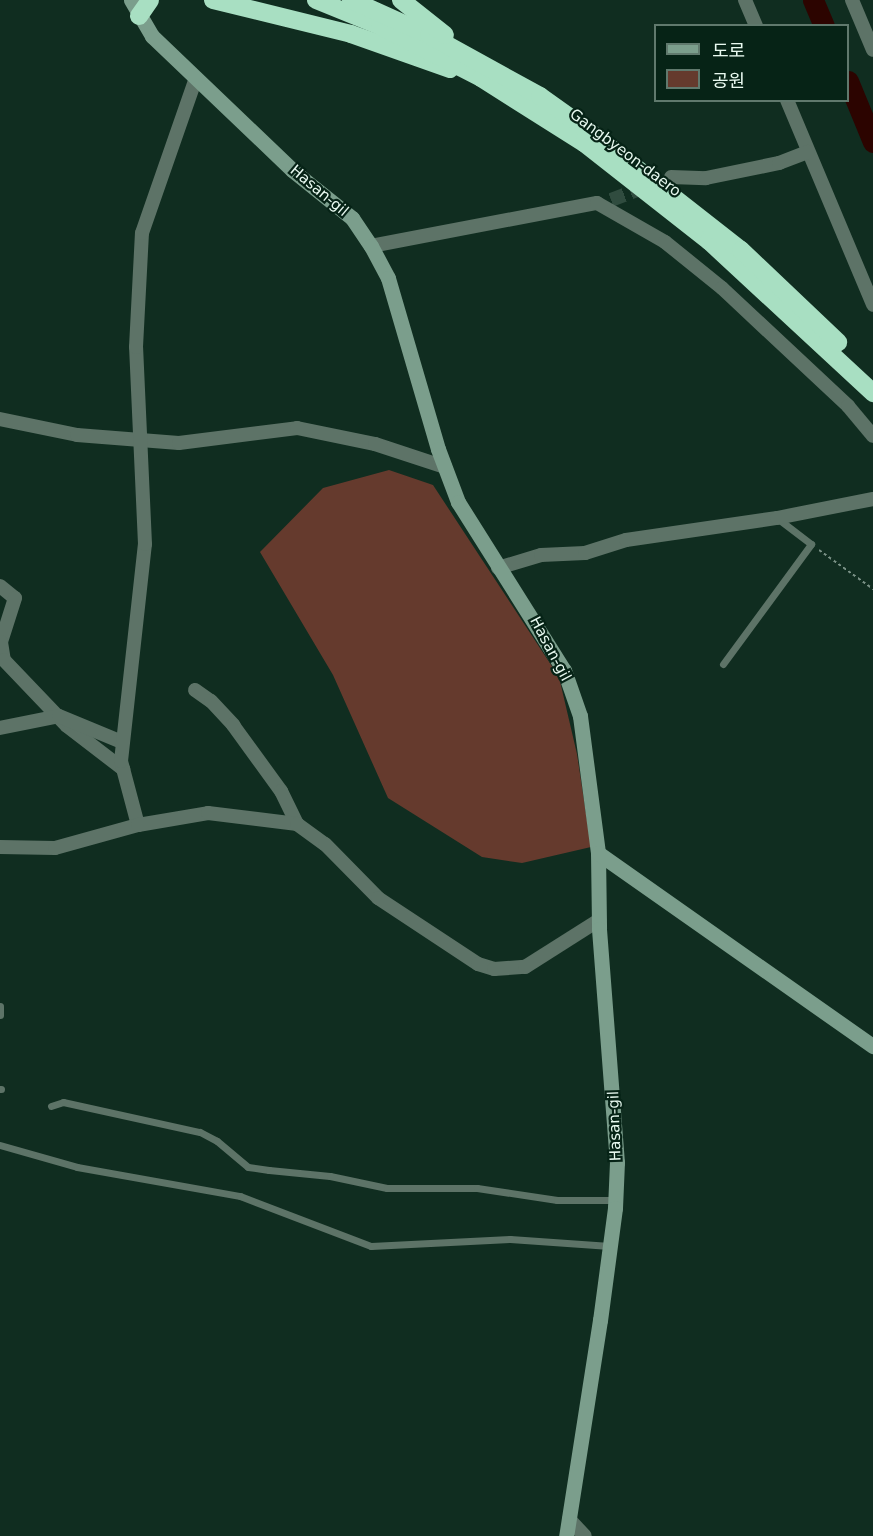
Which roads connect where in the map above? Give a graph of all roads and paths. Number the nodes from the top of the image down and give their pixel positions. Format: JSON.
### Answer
{"nodes":[{"id":1,"x":150,"y":0,"type":"edge"},
{"id":2,"x":213,"y":0,"type":"edge"},
{"id":3,"x":316,"y":0,"type":"edge"},
{"id":4,"x":351,"y":0,"type":"edge"},
{"id":5,"x":401,"y":0,"type":"edge"},
{"id":6,"x":746,"y":0,"type":"edge"},
{"id":7,"x":852,"y":0,"type":"edge"},
{"id":8,"x":133,"y":4,"type":"edge"},
{"id":9,"x":755,"y":24,"type":"edge"},
{"id":10,"x":873,"y":50,"type":"edge"},
{"id":11,"x":483,"y":71,"type":"junction"},
{"id":12,"x":196,"y":78,"type":"junction"},
{"id":13,"x":788,"y":102,"type":"edge"},
{"id":14,"x":808,"y":153,"type":"junction"},
{"id":15,"x":671,"y":177,"type":"dead end"},
{"id":16,"x":611,"y":200,"type":"tunnel mouth"},
{"id":17,"x":597,"y":203,"type":"junction"},
{"id":18,"x":371,"y":246,"type":"junction"},
{"id":19,"x":873,"y":306,"type":"edge"},
{"id":20,"x":873,"y":377,"type":"edge"},
{"id":21,"x":873,"y":393,"type":"edge"},
{"id":22,"x":0,"y":419,"type":"edge"},
{"id":23,"x":873,"y":436,"type":"edge"},
{"id":24,"x":142,"y":440,"type":"junction"},
{"id":25,"x":445,"y":467,"type":"junction"},
{"id":26,"x":873,"y":499,"type":"edge"},
{"id":27,"x":777,"y":518,"type":"junction"},
{"id":28,"x":811,"y":544,"type":"junction"},
{"id":29,"x":498,"y":568,"type":"junction"},
{"id":30,"x":0,"y":585,"type":"edge"},
{"id":31,"x":873,"y":588,"type":"edge"},
{"id":32,"x":723,"y":664,"type":"dead end"},
{"id":33,"x":195,"y":690,"type":"dead end"},
{"id":34,"x":59,"y":716,"type":"junction"},
{"id":35,"x":0,"y":728,"type":"edge"},
{"id":36,"x":122,"y":742,"type":"junction"},
{"id":37,"x":123,"y":769,"type":"junction"},
{"id":38,"x":297,"y":824,"type":"junction"},
{"id":39,"x":138,"y":825,"type":"junction"},
{"id":40,"x":0,"y":847,"type":"edge"},
{"id":41,"x":598,"y":853,"type":"junction"},
{"id":42,"x":599,"y":920,"type":"junction"},
{"id":43,"x":0,"y":1006,"type":"edge"},
{"id":44,"x":0,"y":1016,"type":"edge"},
{"id":45,"x":873,"y":1046,"type":"edge"},
{"id":46,"x":51,"y":1106,"type":"dead end"},
{"id":47,"x":0,"y":1145,"type":"edge"},
{"id":48,"x":616,"y":1200,"type":"junction"},
{"id":49,"x":610,"y":1246,"type":"junction"},
{"id":50,"x":569,"y":1519,"type":"junction"},
{"id":51,"x":566,"y":1536,"type":"edge"},
{"id":52,"x":585,"y":1536,"type":"edge"}],
"edges":[{"from":1,"to":8,"type":"highway"},
{"from":2,"to":11,"type":"highway"},
{"from":3,"to":11,"type":"highway","name":"Gangbyeon-daero"},
{"from":4,"to":11,"type":"highway","name":"Gangbyeon-daero"},
{"from":5,"to":11,"type":"highway"},
{"from":6,"to":9,"type":"street"},
{"from":7,"to":10,"type":"street"},
{"from":8,"to":12,"type":"street","name":"Hasan-gil"},
{"from":11,"to":20,"type":"highway","name":"Gangbyeon-daero"},
{"from":11,"to":21,"type":"highway","name":"Gangbyeon-daero"},
{"from":12,"to":18,"type":"street","name":"Hasan-gil"},
{"from":12,"to":24,"type":"street"},
{"from":13,"to":14,"type":"street"},
{"from":14,"to":15,"type":"street"},
{"from":14,"to":19,"type":"street"},
{"from":16,"to":17,"type":"street"},
{"from":17,"to":18,"type":"street"},
{"from":17,"to":23,"type":"street"},
{"from":18,"to":25,"type":"street","name":"Hasan-gil"},
{"from":22,"to":24,"type":"street"},
{"from":24,"to":25,"type":"street"},
{"from":24,"to":36,"type":"street"},
{"from":25,"to":29,"type":"street","name":"Hasan-gil"},
{"from":26,"to":27,"type":"street"},
{"from":27,"to":28,"type":"lane"},
{"from":27,"to":29,"type":"street"},
{"from":28,"to":31,"type":"path"},
{"from":28,"to":32,"type":"lane"},
{"from":29,"to":41,"type":"street","name":"Hasan-gil"},
{"from":30,"to":34,"type":"street"},
{"from":33,"to":38,"type":"street"},
{"from":34,"to":35,"type":"street"},
{"from":34,"to":36,"type":"street"},
{"from":34,"to":37,"type":"street"},
{"from":36,"to":37,"type":"street"},
{"from":37,"to":39,"type":"street"},
{"from":38,"to":39,"type":"street"},
{"from":38,"to":42,"type":"street"},
{"from":39,"to":40,"type":"street"},
{"from":41,"to":42,"type":"street","name":"Hasan-gil"},
{"from":41,"to":45,"type":"street"},
{"from":42,"to":48,"type":"street","name":"Hasan-gil"},
{"from":43,"to":44,"type":"lane"},
{"from":46,"to":48,"type":"lane"},
{"from":47,"to":49,"type":"lane"},
{"from":48,"to":49,"type":"street","name":"Hasan-gil"},
{"from":49,"to":50,"type":"street","name":"Hasan-gil"},
{"from":50,"to":51,"type":"street","name":"Hasan-gil"},
{"from":50,"to":52,"type":"street"}]}
